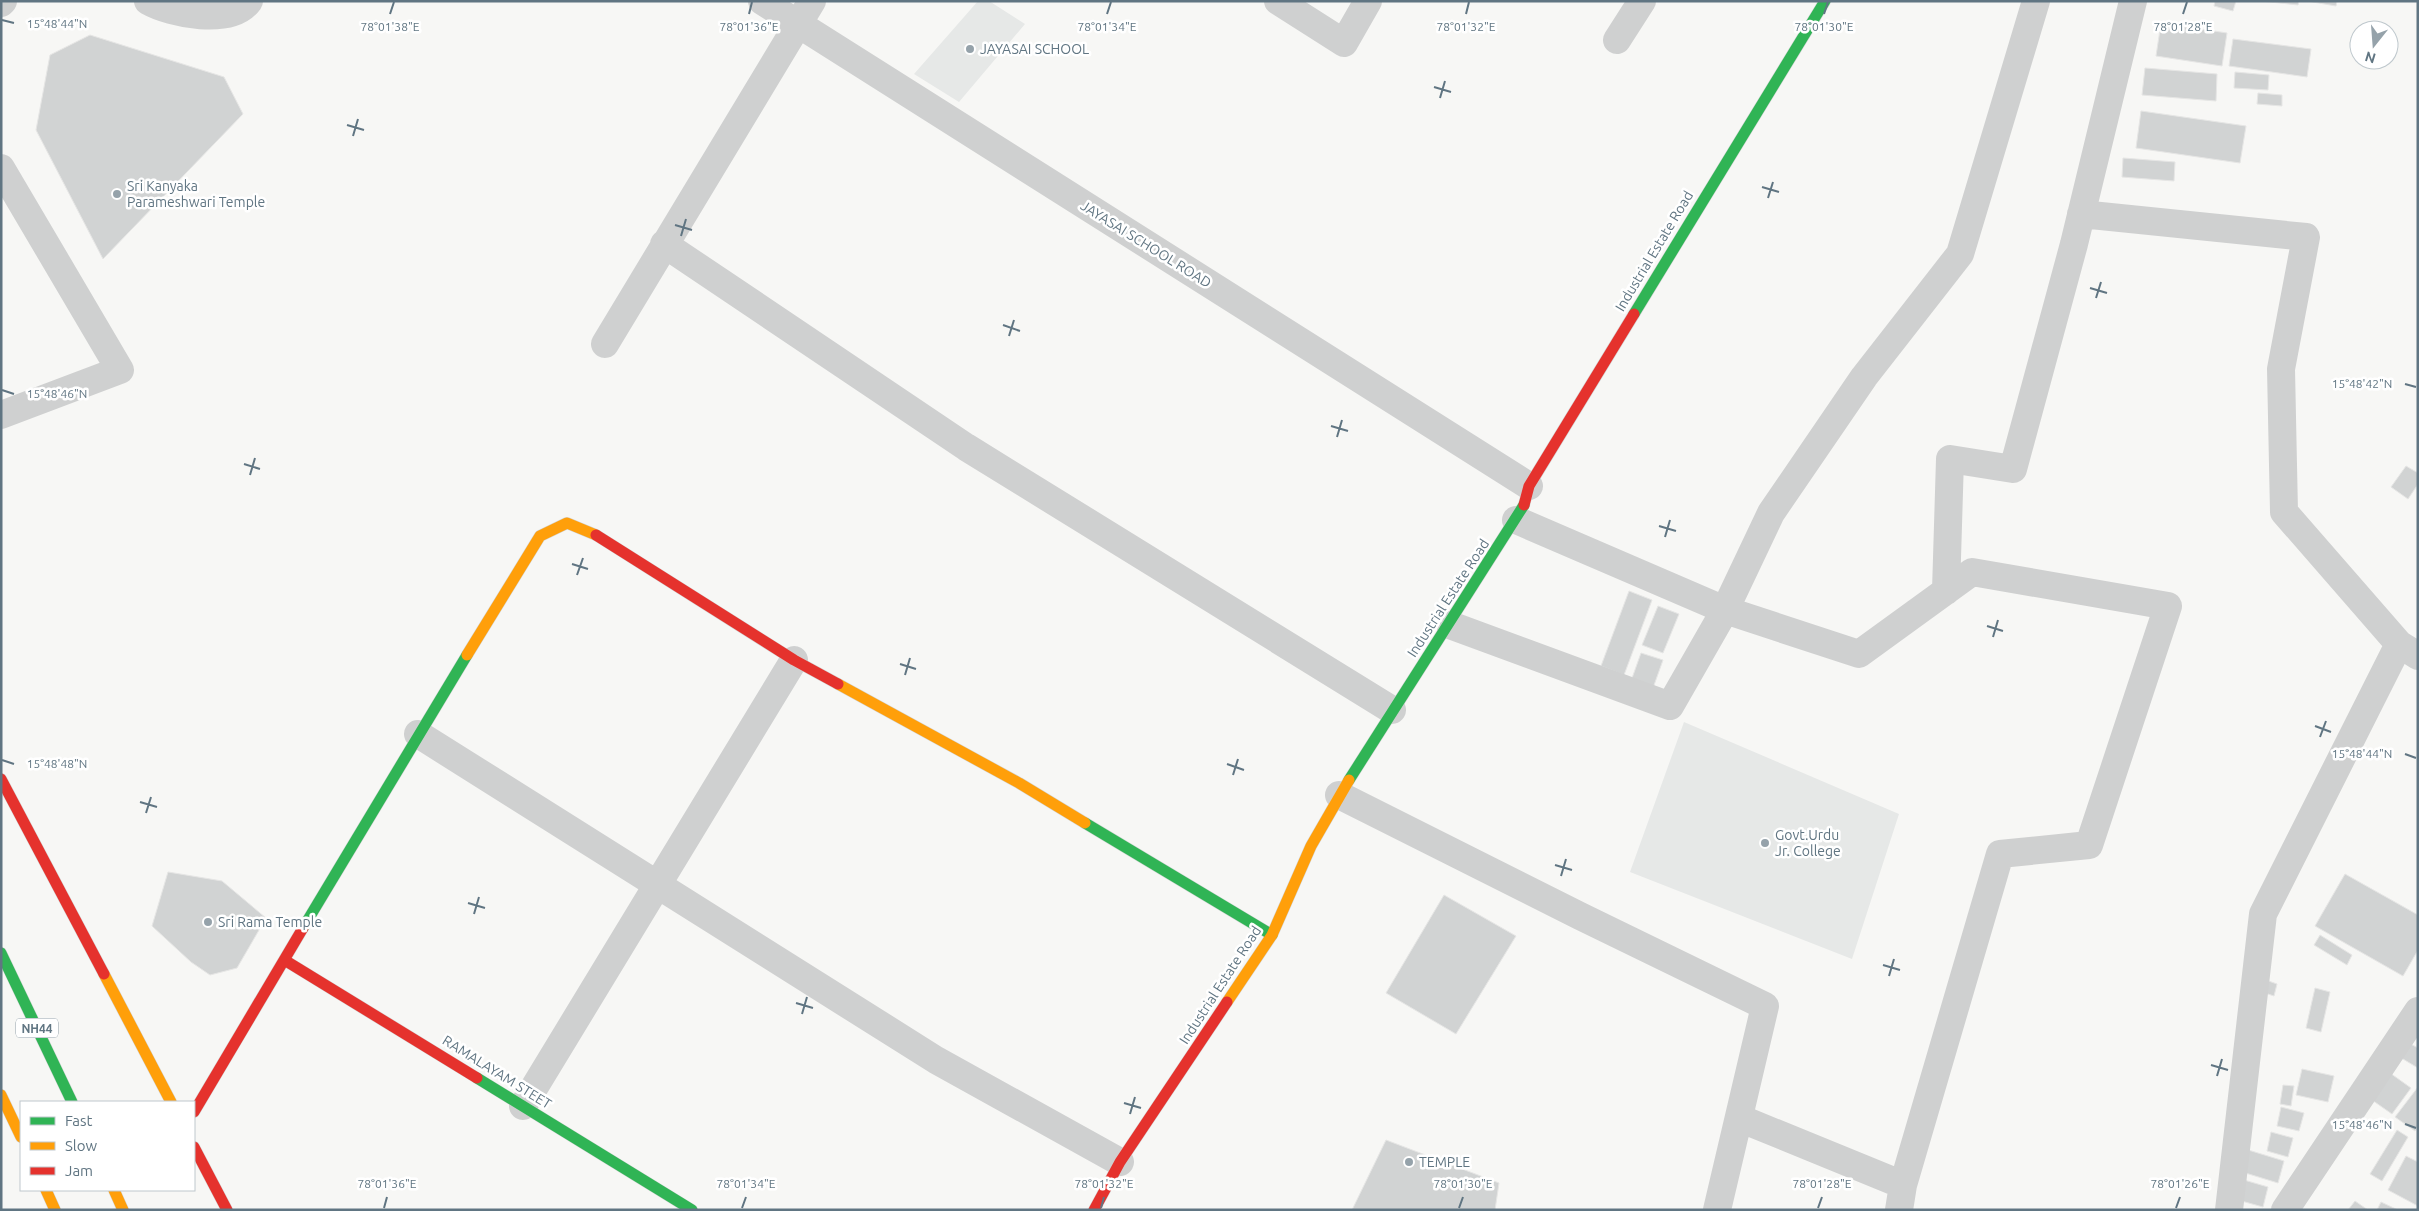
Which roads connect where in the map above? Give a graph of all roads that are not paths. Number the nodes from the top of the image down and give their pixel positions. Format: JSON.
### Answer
{"nodes":[{"id":1,"x":148,"y":1,"type":"edge"},
{"id":2,"x":249,"y":1,"type":"edge"},
{"id":3,"x":762,"y":1,"type":"edge"},
{"id":4,"x":812,"y":1,"type":"edge"},
{"id":5,"x":1278,"y":1,"type":"edge"},
{"id":6,"x":1368,"y":1,"type":"edge"},
{"id":7,"x":1642,"y":1,"type":"edge"},
{"id":8,"x":1825,"y":1,"type":"edge"},
{"id":9,"x":2036,"y":1,"type":"edge"},
{"id":10,"x":2133,"y":1,"type":"edge"},
{"id":11,"x":798,"y":24,"type":"junction"},
{"id":12,"x":1617,"y":40,"type":"dead end"},
{"id":13,"x":1,"y":168,"type":"edge"},
{"id":14,"x":2081,"y":214,"type":"junction"},
{"id":15,"x":664,"y":244,"type":"junction"},
{"id":16,"x":605,"y":344,"type":"dead end"},
{"id":17,"x":1,"y":415,"type":"edge"},
{"id":18,"x":1529,"y":486,"type":"junction"},
{"id":19,"x":1516,"y":520,"type":"junction"},
{"id":20,"x":1946,"y":591,"type":"junction"},
{"id":21,"x":1725,"y":610,"type":"junction"},
{"id":22,"x":1450,"y":625,"type":"junction"},
{"id":23,"x":2408,"y":650,"type":"edge"},
{"id":24,"x":794,"y":660,"type":"junction"},
{"id":25,"x":1392,"y":710,"type":"junction"},
{"id":26,"x":418,"y":734,"type":"junction"},
{"id":27,"x":1,"y":779,"type":"edge"},
{"id":28,"x":1339,"y":795,"type":"junction"},
{"id":29,"x":657,"y":886,"type":"junction"},
{"id":30,"x":1272,"y":935,"type":"junction"},
{"id":31,"x":1,"y":953,"type":"edge"},
{"id":32,"x":286,"y":961,"type":"junction"},
{"id":33,"x":2418,"y":1011,"type":"edge"},
{"id":34,"x":1,"y":1095,"type":"edge"},
{"id":35,"x":72,"y":1101,"type":"edge"},
{"id":36,"x":169,"y":1101,"type":"edge"},
{"id":37,"x":523,"y":1106,"type":"junction"},
{"id":38,"x":195,"y":1110,"type":"edge"},
{"id":39,"x":1739,"y":1118,"type":"junction"},
{"id":40,"x":20,"y":1135,"type":"edge"},
{"id":41,"x":195,"y":1149,"type":"edge"},
{"id":42,"x":1120,"y":1162,"type":"junction"},
{"id":43,"x":46,"y":1191,"type":"edge"},
{"id":44,"x":114,"y":1191,"type":"edge"},
{"id":45,"x":1906,"y":1201,"type":"edge"},
{"id":46,"x":55,"y":1210,"type":"edge"},
{"id":47,"x":123,"y":1210,"type":"edge"},
{"id":48,"x":227,"y":1210,"type":"edge"},
{"id":49,"x":692,"y":1210,"type":"edge"},
{"id":50,"x":1094,"y":1210,"type":"edge"},
{"id":51,"x":1717,"y":1210,"type":"edge"},
{"id":52,"x":2229,"y":1210,"type":"edge"},
{"id":53,"x":2285,"y":1210,"type":"edge"}],
"edges":[{"from":1,"to":2,"type":"street"},
{"from":3,"to":11,"type":"street","name":"JAYASAI SCHOOL ROAD"},
{"from":4,"to":11,"type":"street"},
{"from":5,"to":6,"type":"street"},
{"from":7,"to":12,"type":"street"},
{"from":8,"to":18,"type":"main road","name":"Industrial Estate Road"},
{"from":9,"to":21,"type":"street"},
{"from":10,"to":14,"type":"street"},
{"from":11,"to":15,"type":"street"},
{"from":11,"to":18,"type":"street","name":"JAYASAI SCHOOL ROAD"},
{"from":13,"to":17,"type":"street"},
{"from":14,"to":20,"type":"street"},
{"from":14,"to":23,"type":"street"},
{"from":15,"to":16,"type":"street"},
{"from":15,"to":25,"type":"street"},
{"from":18,"to":19,"type":"main road","name":"Industrial Estate Road"},
{"from":19,"to":21,"type":"street"},
{"from":19,"to":22,"type":"main road","name":"Industrial Estate Road"},
{"from":20,"to":21,"type":"street"},
{"from":20,"to":45,"type":"street"},
{"from":21,"to":22,"type":"street"},
{"from":22,"to":25,"type":"main road","name":"Industrial Estate Road"},
{"from":23,"to":52,"type":"street"},
{"from":24,"to":26,"type":"main road"},
{"from":24,"to":29,"type":"street"},
{"from":24,"to":30,"type":"main road"},
{"from":25,"to":28,"type":"main road","name":"Industrial Estate Road"},
{"from":26,"to":29,"type":"street"},
{"from":26,"to":32,"type":"main road"},
{"from":27,"to":36,"type":"main road"},
{"from":28,"to":30,"type":"main road","name":"Industrial Estate Road"},
{"from":28,"to":39,"type":"street"},
{"from":29,"to":37,"type":"street"},
{"from":29,"to":42,"type":"street"},
{"from":30,"to":42,"type":"main road","name":"Industrial Estate Road"},
{"from":31,"to":35,"type":"main road","number":"NH44"},
{"from":32,"to":37,"type":"main road","name":"RAMALAYAM STEET"},
{"from":32,"to":38,"type":"main road"},
{"from":33,"to":53,"type":"street"},
{"from":34,"to":40,"type":"main road"},
{"from":37,"to":49,"type":"main road","name":"RAMALAYAM STEET"},
{"from":39,"to":45,"type":"street"},
{"from":39,"to":51,"type":"street"},
{"from":41,"to":48,"type":"main road"},
{"from":42,"to":50,"type":"main road","name":"Industrial Estate Road"},
{"from":43,"to":46,"type":"main road"},
{"from":44,"to":47,"type":"main road"}]}
